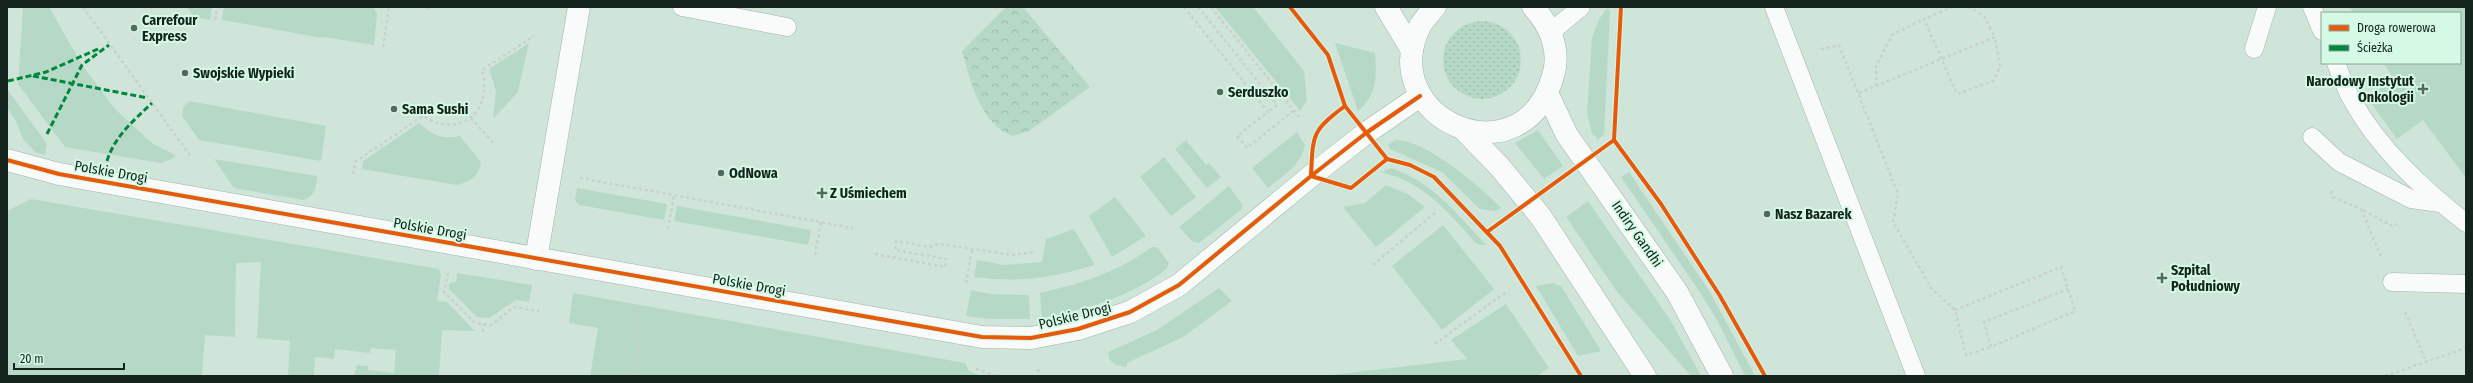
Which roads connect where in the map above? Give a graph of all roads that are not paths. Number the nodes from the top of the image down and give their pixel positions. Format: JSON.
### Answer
{"nodes":[{"id":1,"x":579,"y":7,"type":"edge"},
{"id":2,"x":682,"y":7,"type":"edge"},
{"id":3,"x":1386,"y":7,"type":"edge"},
{"id":4,"x":1435,"y":7,"type":"edge"},
{"id":5,"x":1533,"y":7,"type":"edge"},
{"id":6,"x":1581,"y":7,"type":"edge"},
{"id":7,"x":1774,"y":7,"type":"edge"},
{"id":8,"x":2267,"y":7,"type":"edge"},
{"id":9,"x":2312,"y":7,"type":"edge"},
{"id":10,"x":787,"y":27,"type":"dead end"},
{"id":11,"x":2321,"y":29,"type":"edge"},
{"id":12,"x":1551,"y":32,"type":"junction"},
{"id":13,"x":2254,"y":49,"type":"dead end"},
{"id":14,"x":1412,"y":50,"type":"junction"},
{"id":15,"x":2336,"y":64,"type":"edge"},
{"id":16,"x":1548,"y":95,"type":"junction"},
{"id":17,"x":1420,"y":96,"type":"junction"},
{"id":18,"x":1464,"y":130,"type":"junction"},
{"id":19,"x":2312,"y":137,"type":"dead end"},
{"id":20,"x":7,"y":142,"type":"edge"},
{"id":21,"x":7,"y":153,"type":"edge"},
{"id":22,"x":7,"y":160,"type":"edge"},
{"id":23,"x":2440,"y":203,"type":"junction"},
{"id":24,"x":2466,"y":223,"type":"edge"},
{"id":25,"x":536,"y":259,"type":"junction"},
{"id":26,"x":2392,"y":282,"type":"dead end"},
{"id":27,"x":2466,"y":284,"type":"edge"},
{"id":28,"x":1645,"y":376,"type":"edge"},
{"id":29,"x":1722,"y":376,"type":"edge"},
{"id":30,"x":1916,"y":376,"type":"edge"}],
"edges":[{"from":1,"to":25,"type":"street"},
{"from":2,"to":10,"type":"lane"},
{"from":3,"to":14,"type":"street"},
{"from":4,"to":14,"type":"street"},
{"from":5,"to":12,"type":"street"},
{"from":6,"to":12,"type":"lane"},
{"from":7,"to":30,"type":"lane"},
{"from":8,"to":13,"type":"lane"},
{"from":9,"to":11,"type":"lane"},
{"from":12,"to":16,"type":"street"},
{"from":14,"to":17,"type":"street"},
{"from":15,"to":23,"type":"lane"},
{"from":16,"to":18,"type":"street"},
{"from":16,"to":29,"type":"street","name":"Indiry Gandhi"},
{"from":17,"to":18,"type":"street"},
{"from":17,"to":25,"type":"street","name":"Polskie Drogi"},
{"from":18,"to":28,"type":"street"},
{"from":19,"to":23,"type":"lane"},
{"from":20,"to":21,"type":"street"},
{"from":22,"to":25,"type":"street","name":"Polskie Drogi"},
{"from":23,"to":24,"type":"lane"},
{"from":26,"to":27,"type":"lane"}]}
